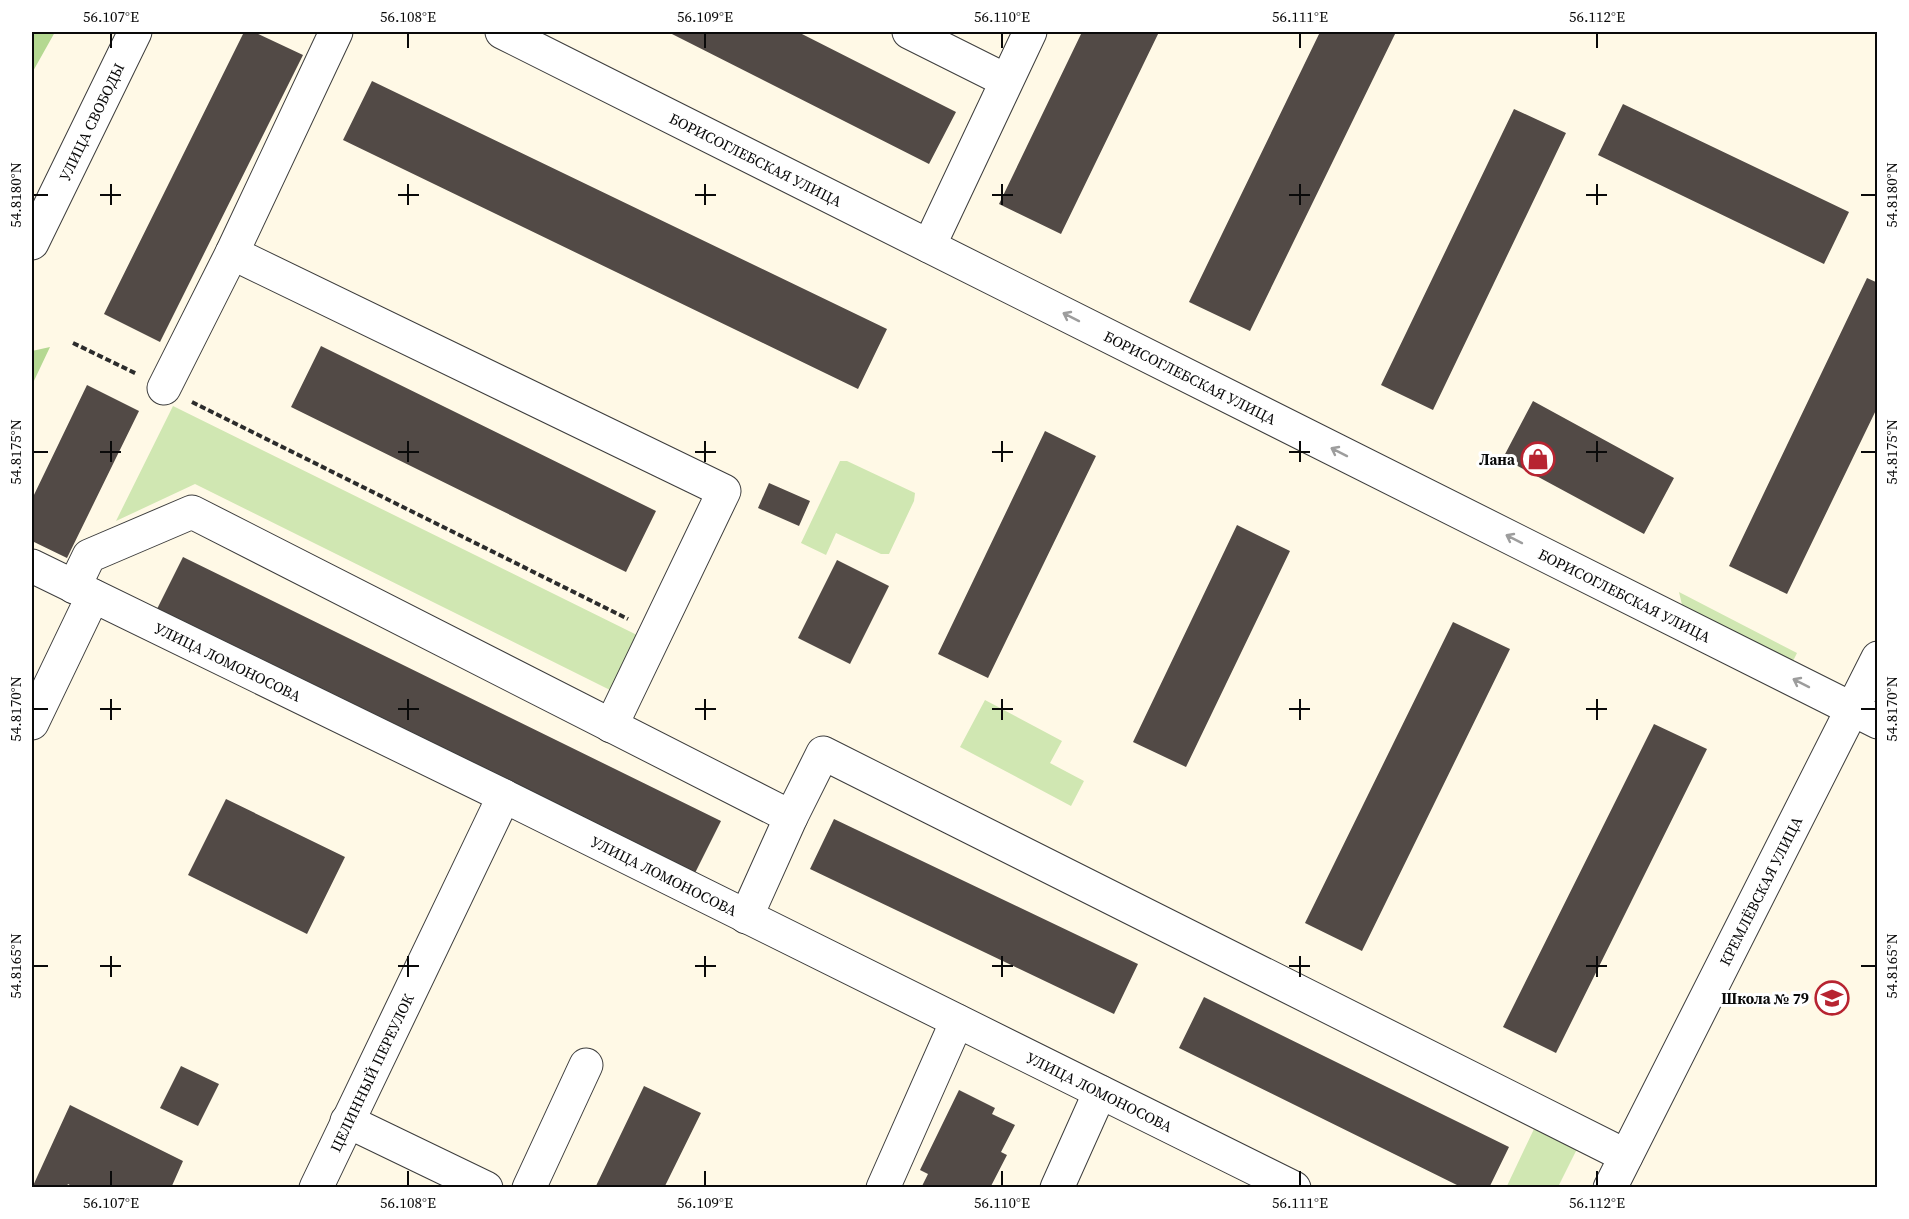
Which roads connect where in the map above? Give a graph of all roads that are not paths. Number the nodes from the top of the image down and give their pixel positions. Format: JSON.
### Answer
{"nodes":[{"id":1,"x":135,"y":32,"type":"edge"},
{"id":2,"x":336,"y":32,"type":"edge"},
{"id":3,"x":502,"y":32,"type":"edge"},
{"id":4,"x":909,"y":32,"type":"edge"},
{"id":5,"x":1030,"y":32,"type":"edge"},
{"id":6,"x":1005,"y":80,"type":"junction"},
{"id":7,"x":32,"y":243,"type":"edge"},
{"id":8,"x":929,"y":246,"type":"junction"},
{"id":9,"x":232,"y":253,"type":"junction"},
{"id":10,"x":164,"y":388,"type":"road end"},
{"id":11,"x":32,"y":566,"type":"edge"},
{"id":12,"x":84,"y":591,"type":"junction"},
{"id":13,"x":1878,"y":658,"type":"edge"},
{"id":14,"x":1865,"y":715,"type":"edge"},
{"id":15,"x":32,"y":723,"type":"edge"},
{"id":16,"x":611,"y":726,"type":"junction"},
{"id":17,"x":504,"y":796,"type":"junction"},
{"id":18,"x":791,"y":817,"type":"junction"},
{"id":19,"x":746,"y":916,"type":"junction"},
{"id":20,"x":957,"y":1021,"type":"junction"},
{"id":21,"x":586,"y":1065,"type":"dead end"},
{"id":22,"x":1100,"y":1092,"type":"junction"},
{"id":23,"x":348,"y":1121,"type":"junction"},
{"id":24,"x":1626,"y":1156,"type":"junction"},
{"id":25,"x":316,"y":1188,"type":"edge"},
{"id":26,"x":486,"y":1188,"type":"edge"},
{"id":27,"x":529,"y":1188,"type":"edge"},
{"id":28,"x":883,"y":1188,"type":"edge"},
{"id":29,"x":1057,"y":1188,"type":"edge"},
{"id":30,"x":1294,"y":1188,"type":"edge"},
{"id":31,"x":1610,"y":1188,"type":"edge"}],
"edges":[{"from":1,"to":7,"type":"street","name":"УЛИЦА СВОБОДЫ"},
{"from":2,"to":9,"type":"street"},
{"from":3,"to":8,"type":"street","name":"БОРИСОГЛЕБСКАЯ УЛИЦА"},
{"from":4,"to":6,"type":"street"},
{"from":5,"to":6,"type":"street"},
{"from":6,"to":8,"type":"street"},
{"from":14,"to":8,"type":"street","name":"БОРИСОГЛЕБСКАЯ УЛИЦА","one_way":true},
{"from":9,"to":10,"type":"street"},
{"from":9,"to":16,"type":"street"},
{"from":11,"to":12,"type":"street","name":"УЛИЦА ЛОМОНОСОВА"},
{"from":12,"to":15,"type":"street"},
{"from":12,"to":16,"type":"street"},
{"from":12,"to":17,"type":"street","name":"УЛИЦА ЛОМОНОСОВА"},
{"from":13,"to":14,"type":"street","name":"КРЕМЛЁВСКАЯ УЛИЦА"},
{"from":14,"to":24,"type":"street","name":"КРЕМЛЁВСКАЯ УЛИЦА"},
{"from":16,"to":18,"type":"street"},
{"from":17,"to":19,"type":"street","name":"УЛИЦА ЛОМОНОСОВА"},
{"from":17,"to":23,"type":"street","name":"ЦЕЛИННЫЙ ПЕРЕУЛОК"},
{"from":18,"to":19,"type":"street"},
{"from":18,"to":24,"type":"street"},
{"from":19,"to":20,"type":"street","name":"УЛИЦА ЛОМОНОСОВА"},
{"from":20,"to":22,"type":"street","name":"УЛИЦА ЛОМОНОСОВА"},
{"from":20,"to":28,"type":"street"},
{"from":21,"to":27,"type":"street"},
{"from":22,"to":29,"type":"street"},
{"from":22,"to":30,"type":"street","name":"УЛИЦА ЛОМОНОСОВА"},
{"from":23,"to":25,"type":"street","name":"ЦЕЛИННЫЙ ПЕРЕУЛОК"},
{"from":23,"to":26,"type":"street"},
{"from":24,"to":31,"type":"street","name":"КРЕМЛЁВСКАЯ УЛИЦА"}]}
